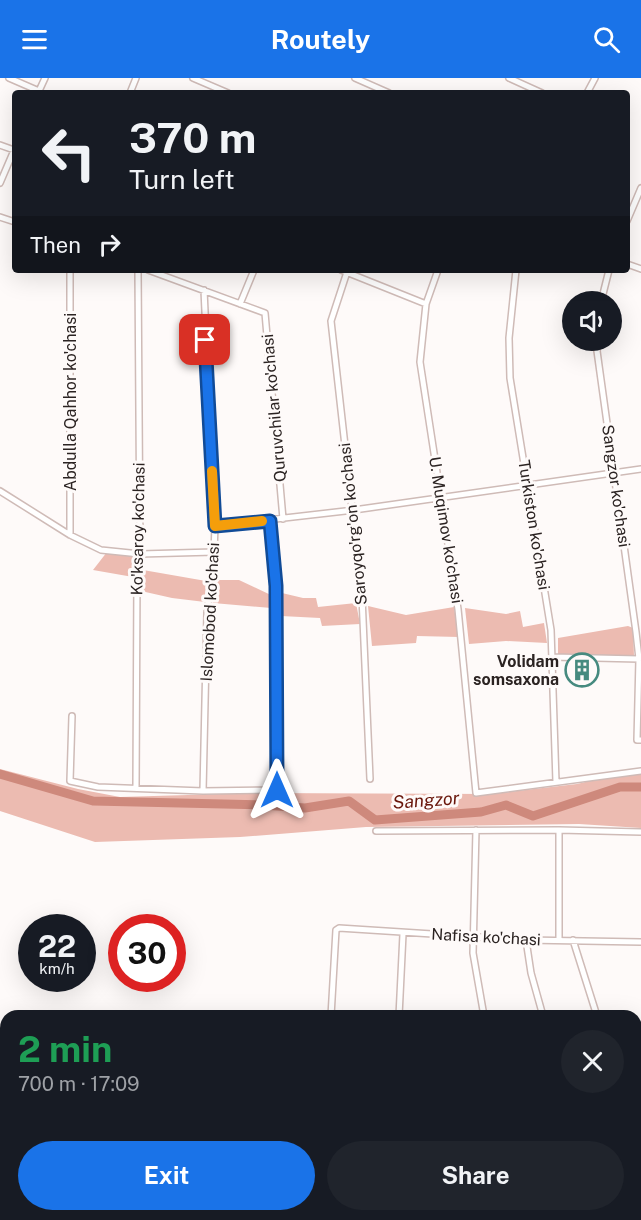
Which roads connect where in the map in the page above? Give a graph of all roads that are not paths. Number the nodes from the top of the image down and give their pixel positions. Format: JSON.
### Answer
{"nodes":[{"id":1,"x":9,"y":78,"type":"edge"},
{"id":2,"x":193,"y":78,"type":"edge"},
{"id":3,"x":355,"y":78,"type":"edge"},
{"id":4,"x":509,"y":78,"type":"edge"},
{"id":5,"x":35,"y":90,"type":"edge"},
{"id":6,"x":221,"y":90,"type":"edge"},
{"id":7,"x":382,"y":90,"type":"edge"},
{"id":8,"x":535,"y":90,"type":"edge"},
{"id":9,"x":12,"y":156,"type":"edge"},
{"id":10,"x":0,"y":183,"type":"edge"},
{"id":11,"x":641,"y":188,"type":"edge"},
{"id":12,"x":630,"y":214,"type":"edge"},
{"id":13,"x":70,"y":273,"type":"edge"},
{"id":14,"x":138,"y":273,"type":"edge"},
{"id":15,"x":156,"y":273,"type":"edge"},
{"id":16,"x":253,"y":273,"type":"edge"},
{"id":17,"x":343,"y":273,"type":"edge"},
{"id":18,"x":349,"y":273,"type":"edge"},
{"id":19,"x":437,"y":273,"type":"edge"},
{"id":20,"x":516,"y":273,"type":"edge"},
{"id":21,"x":608,"y":273,"type":"edge"},
{"id":22,"x":204,"y":290,"type":"junction"},
{"id":23,"x":603,"y":291,"type":"edge"},
{"id":24,"x":240,"y":304,"type":"junction"},
{"id":25,"x":426,"y":304,"type":"junction"},
{"id":26,"x":597,"y":351,"type":"edge"},
{"id":27,"x":641,"y":469,"type":"edge"},
{"id":28,"x":614,"y":473,"type":"junction"},
{"id":29,"x":527,"y":485,"type":"junction"},
{"id":30,"x":0,"y":491,"type":"edge"},
{"id":31,"x":441,"y":497,"type":"junction"},
{"id":32,"x":354,"y":510,"type":"junction"},
{"id":33,"x":284,"y":519,"type":"junction"},
{"id":34,"x":270,"y":521,"type":"junction"},
{"id":35,"x":215,"y":526,"type":"junction"},
{"id":36,"x":70,"y":535,"type":"junction"},
{"id":37,"x":214,"y":552,"type":"junction"},
{"id":38,"x":141,"y":554,"type":"junction"},
{"id":39,"x":552,"y":657,"type":"junction"},
{"id":40,"x":640,"y":659,"type":"edge"},
{"id":41,"x":72,"y":716,"type":"dead end"},
{"id":42,"x":639,"y":740,"type":"edge"},
{"id":43,"x":641,"y":771,"type":"edge"},
{"id":44,"x":370,"y":779,"type":"dead end"},
{"id":45,"x":556,"y":782,"type":"junction"},
{"id":46,"x":136,"y":788,"type":"junction"},
{"id":47,"x":203,"y":791,"type":"junction"},
{"id":48,"x":559,"y":830,"type":"junction"},
{"id":49,"x":376,"y":831,"type":"dead end"},
{"id":50,"x":476,"y":831,"type":"junction"},
{"id":51,"x":641,"y":832,"type":"edge"},
{"id":52,"x":403,"y":934,"type":"junction"},
{"id":53,"x":475,"y":936,"type":"junction"},
{"id":54,"x":526,"y":940,"type":"junction"},
{"id":55,"x":559,"y":940,"type":"junction"},
{"id":56,"x":573,"y":940,"type":"junction"},
{"id":57,"x":641,"y":942,"type":"edge"},
{"id":58,"x":331,"y":1010,"type":"edge"},
{"id":59,"x":399,"y":1010,"type":"edge"},
{"id":60,"x":483,"y":1010,"type":"edge"},
{"id":61,"x":541,"y":1010,"type":"edge"},
{"id":62,"x":595,"y":1010,"type":"edge"}],
"edges":[{"from":1,"to":5,"type":"street"},
{"from":2,"to":6,"type":"street"},
{"from":3,"to":7,"type":"street"},
{"from":4,"to":8,"type":"street"},
{"from":9,"to":10,"type":"street"},
{"from":11,"to":12,"type":"street"},
{"from":13,"to":36,"type":"street","name":"Abdulla Qahhor ko'chasi"},
{"from":14,"to":38,"type":"street","name":"Ko'ksaroy ko'chasi"},
{"from":15,"to":22,"type":"street","name":"Quruvchilar ko'chasi"},
{"from":16,"to":24,"type":"street"},
{"from":17,"to":32,"type":"street","name":"Saroyqo'rg'on ko'chasi"},
{"from":18,"to":25,"type":"street"},
{"from":19,"to":25,"type":"street","name":"U. Muqimov ko'chasi"},
{"from":20,"to":29,"type":"street","name":"Turkiston ko'chasi"},
{"from":21,"to":23,"type":"street"},
{"from":22,"to":24,"type":"street","name":"Quruvchilar ko'chasi"},
{"from":22,"to":35,"type":"street","name":"Islomobod ko'chasi"},
{"from":24,"to":33,"type":"street","name":"Quruvchilar ko'chasi"},
{"from":25,"to":31,"type":"street","name":"U. Muqimov ko'chasi"},
{"from":26,"to":28,"type":"street","name":"Sangzor ko'chasi"},
{"from":27,"to":28,"type":"street"},
{"from":28,"to":29,"type":"street"},
{"from":28,"to":40,"type":"street","name":"Sangzor ko'chasi"},
{"from":29,"to":31,"type":"street"},
{"from":29,"to":39,"type":"street","name":"Turkiston ko'chasi"},
{"from":30,"to":36,"type":"street"},
{"from":31,"to":32,"type":"street"},
{"from":31,"to":45,"type":"street","name":"U. Muqimov ko'chasi"},
{"from":32,"to":33,"type":"street"},
{"from":32,"to":44,"type":"street","name":"Saroyqo'rg'on ko'chasi"},
{"from":33,"to":34,"type":"street"},
{"from":34,"to":35,"type":"street"},
{"from":34,"to":47,"type":"street"},
{"from":35,"to":37,"type":"street","name":"Islomobod ko'chasi"},
{"from":36,"to":38,"type":"street"},
{"from":37,"to":38,"type":"street"},
{"from":37,"to":47,"type":"street","name":"Islomobod ko'chasi"},
{"from":38,"to":46,"type":"street","name":"Ko'ksaroy ko'chasi"},
{"from":39,"to":40,"type":"street"},
{"from":39,"to":45,"type":"street","name":"Turkiston ko'chasi"},
{"from":40,"to":42,"type":"street","name":"Sangzor ko'chasi"},
{"from":41,"to":46,"type":"street"},
{"from":43,"to":45,"type":"street"},
{"from":46,"to":47,"type":"street"},
{"from":48,"to":50,"type":"street"},
{"from":48,"to":51,"type":"street"},
{"from":48,"to":55,"type":"street"},
{"from":49,"to":50,"type":"street"},
{"from":50,"to":53,"type":"street"},
{"from":52,"to":53,"type":"street","name":"Nafisa ko'chasi"},
{"from":52,"to":58,"type":"street","name":"Nafisa ko'chasi"},
{"from":52,"to":59,"type":"street"},
{"from":53,"to":54,"type":"street","name":"Nafisa ko'chasi"},
{"from":53,"to":60,"type":"street"},
{"from":54,"to":55,"type":"street","name":"Nafisa ko'chasi"},
{"from":54,"to":61,"type":"street"},
{"from":55,"to":56,"type":"street","name":"Nafisa ko'chasi"},
{"from":56,"to":57,"type":"street","name":"Nafisa ko'chasi"},
{"from":56,"to":62,"type":"street"}]}
